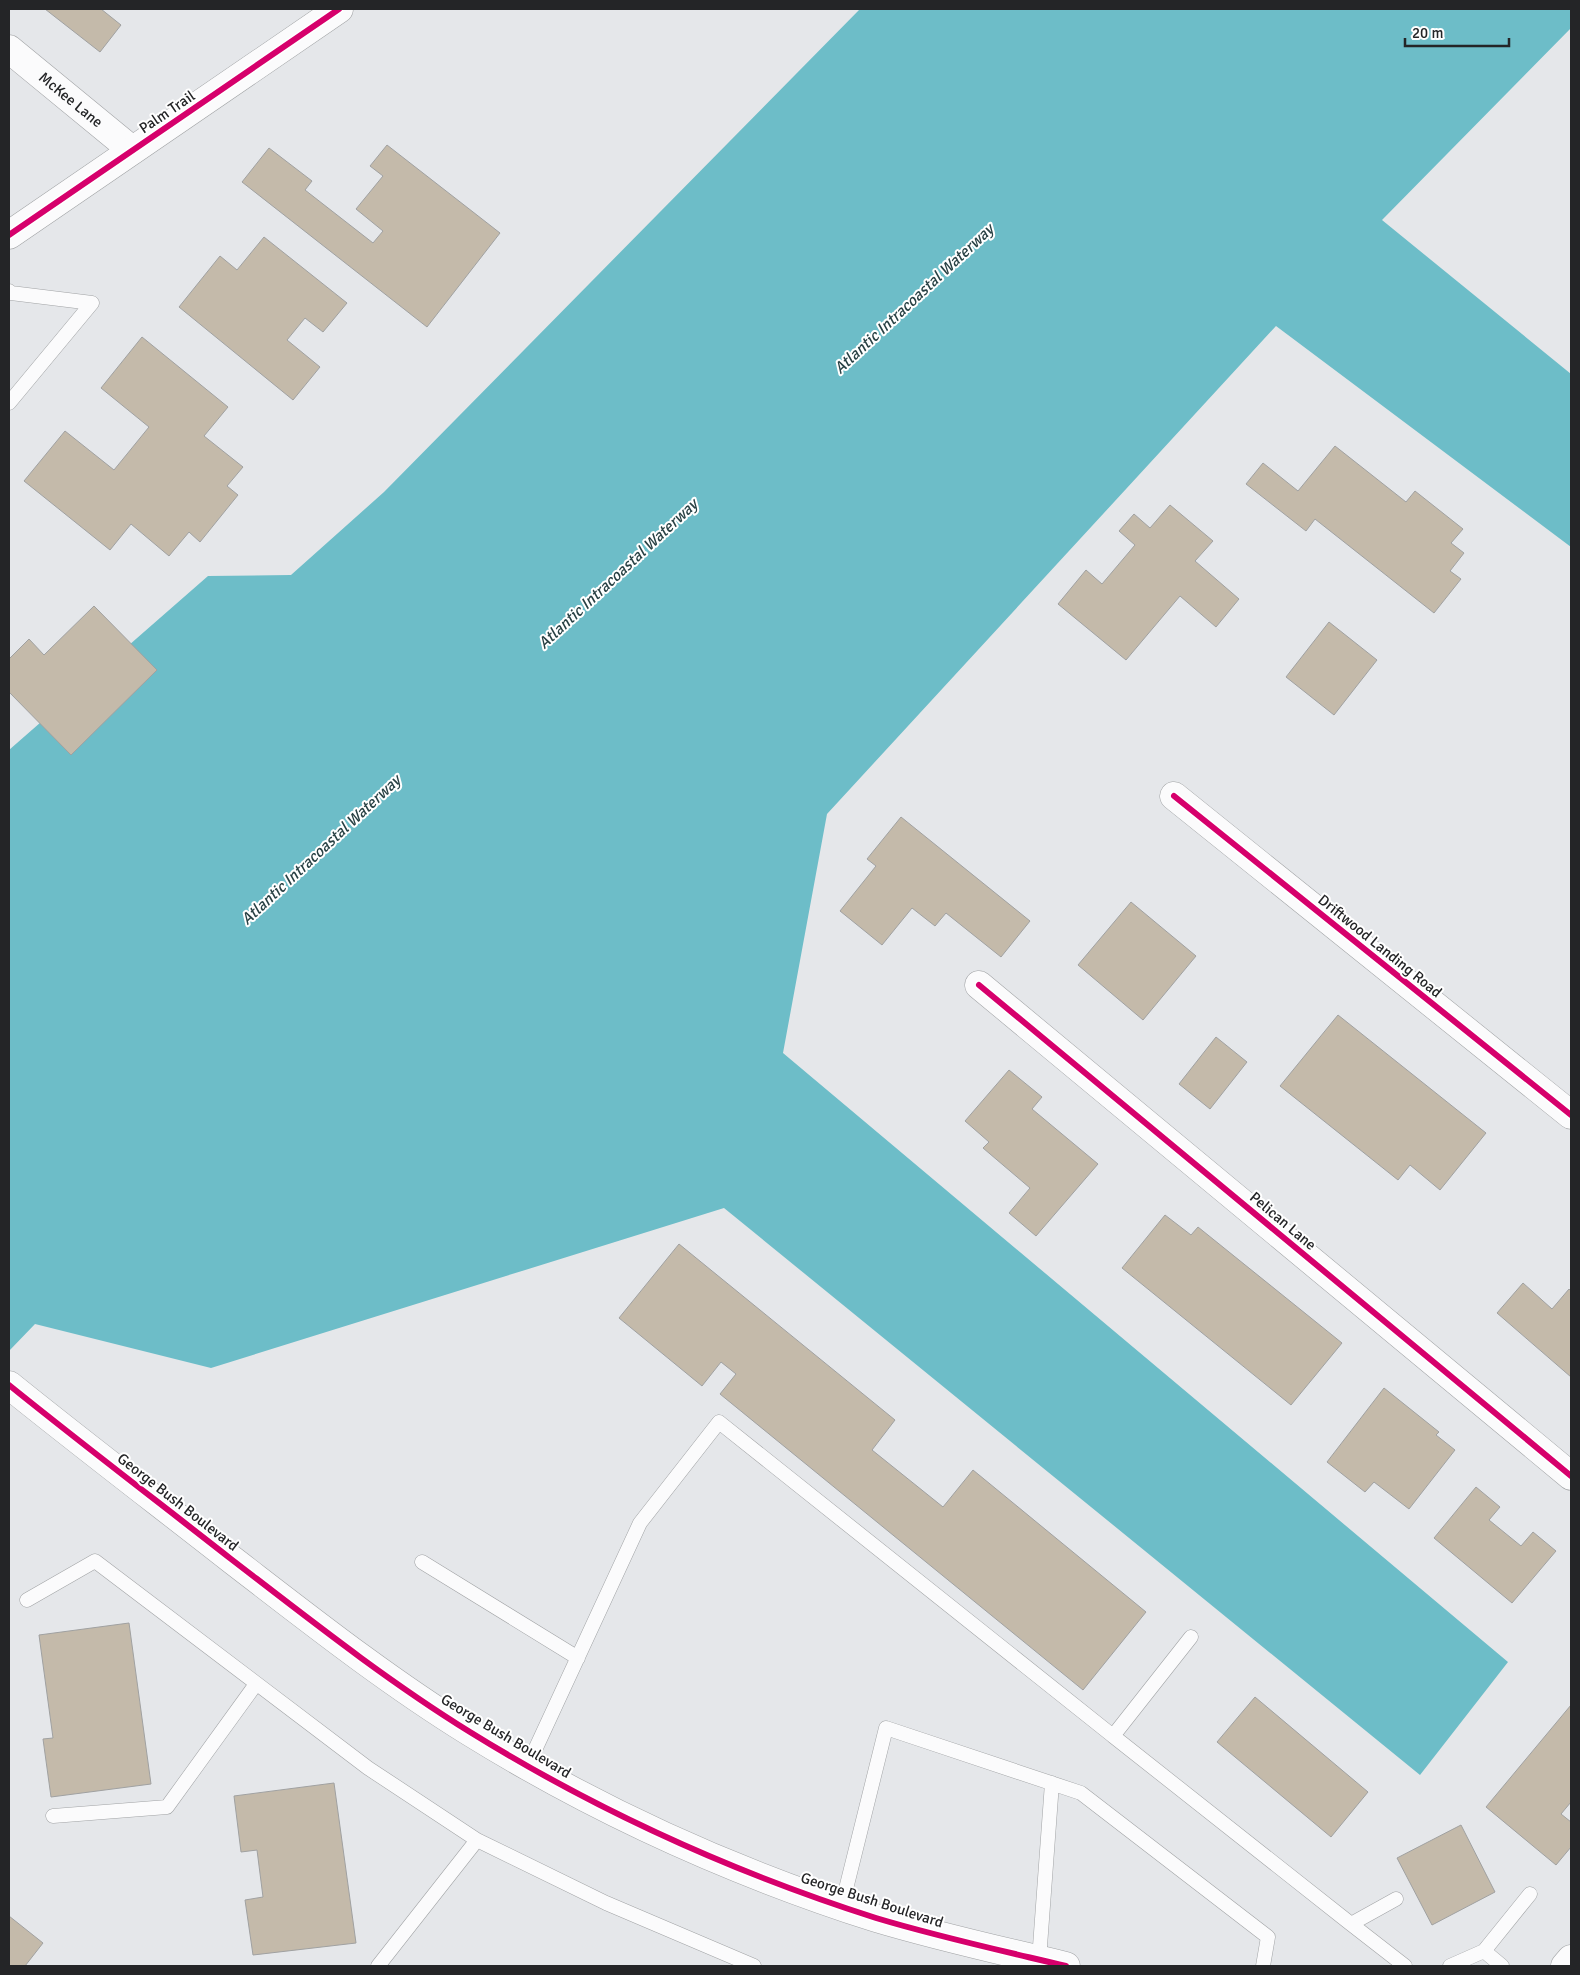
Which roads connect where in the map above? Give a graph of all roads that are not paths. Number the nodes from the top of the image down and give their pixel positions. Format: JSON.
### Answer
{"nodes":[{"id":1,"x":339,"y":9,"type":"edge"},
{"id":2,"x":9,"y":49,"type":"edge"},
{"id":3,"x":132,"y":150,"type":"junction"},
{"id":4,"x":9,"y":235,"type":"edge"},
{"id":5,"x":9,"y":291,"type":"edge"},
{"id":6,"x":9,"y":403,"type":"edge"},
{"id":7,"x":1174,"y":796,"type":"dead end"},
{"id":8,"x":980,"y":985,"type":"dead end"},
{"id":9,"x":1571,"y":1115,"type":"edge"},
{"id":10,"x":9,"y":1385,"type":"edge"},
{"id":11,"x":1571,"y":1476,"type":"edge"},
{"id":12,"x":422,"y":1562,"type":"dead end"},
{"id":13,"x":27,"y":1600,"type":"dead end"},
{"id":14,"x":1191,"y":1638,"type":"dead end"},
{"id":15,"x":578,"y":1658,"type":"junction"},
{"id":16,"x":256,"y":1684,"type":"junction"},
{"id":17,"x":1113,"y":1736,"type":"junction"},
{"id":18,"x":528,"y":1765,"type":"junction"},
{"id":19,"x":1052,"y":1783,"type":"junction"},
{"id":20,"x":53,"y":1816,"type":"dead end"},
{"id":21,"x":477,"y":1840,"type":"junction"},
{"id":22,"x":1530,"y":1894,"type":"dead end"},
{"id":23,"x":1396,"y":1899,"type":"dead end"},
{"id":24,"x":842,"y":1905,"type":"junction"},
{"id":25,"x":1351,"y":1924,"type":"junction"},
{"id":26,"x":1484,"y":1951,"type":"junction"},
{"id":27,"x":1571,"y":1959,"type":"edge"},
{"id":28,"x":1039,"y":1960,"type":"junction"},
{"id":29,"x":378,"y":1966,"type":"edge"},
{"id":30,"x":754,"y":1966,"type":"edge"},
{"id":31,"x":1066,"y":1966,"type":"edge"},
{"id":32,"x":1263,"y":1966,"type":"edge"},
{"id":33,"x":1404,"y":1966,"type":"edge"},
{"id":34,"x":1450,"y":1966,"type":"edge"},
{"id":35,"x":1502,"y":1966,"type":"edge"},
{"id":36,"x":1565,"y":1966,"type":"edge"}],
"edges":[{"from":1,"to":3,"type":"street","name":"Palm Trail"},
{"from":2,"to":3,"type":"street","name":"McKee Lane"},
{"from":3,"to":4,"type":"street","name":"Palm Trail"},
{"from":5,"to":6,"type":"lane"},
{"from":7,"to":9,"type":"street","name":"Driftwood Landing Road"},
{"from":8,"to":11,"type":"street","name":"Pelican Lane"},
{"from":10,"to":18,"type":"street","name":"George Bush Boulevard"},
{"from":12,"to":15,"type":"lane"},
{"from":13,"to":16,"type":"lane"},
{"from":14,"to":17,"type":"lane"},
{"from":15,"to":17,"type":"lane"},
{"from":15,"to":18,"type":"lane"},
{"from":16,"to":20,"type":"lane"},
{"from":16,"to":21,"type":"lane"},
{"from":17,"to":25,"type":"lane"},
{"from":18,"to":24,"type":"street","name":"George Bush Boulevard"},
{"from":19,"to":24,"type":"lane"},
{"from":19,"to":28,"type":"lane"},
{"from":19,"to":32,"type":"lane"},
{"from":21,"to":29,"type":"lane"},
{"from":21,"to":30,"type":"lane"},
{"from":22,"to":26,"type":"lane"},
{"from":23,"to":25,"type":"lane"},
{"from":24,"to":28,"type":"street","name":"George Bush Boulevard"},
{"from":25,"to":33,"type":"lane"},
{"from":26,"to":34,"type":"lane"},
{"from":26,"to":35,"type":"lane"},
{"from":27,"to":36,"type":"street"},
{"from":28,"to":31,"type":"street","name":"George Bush Boulevard"}]}
